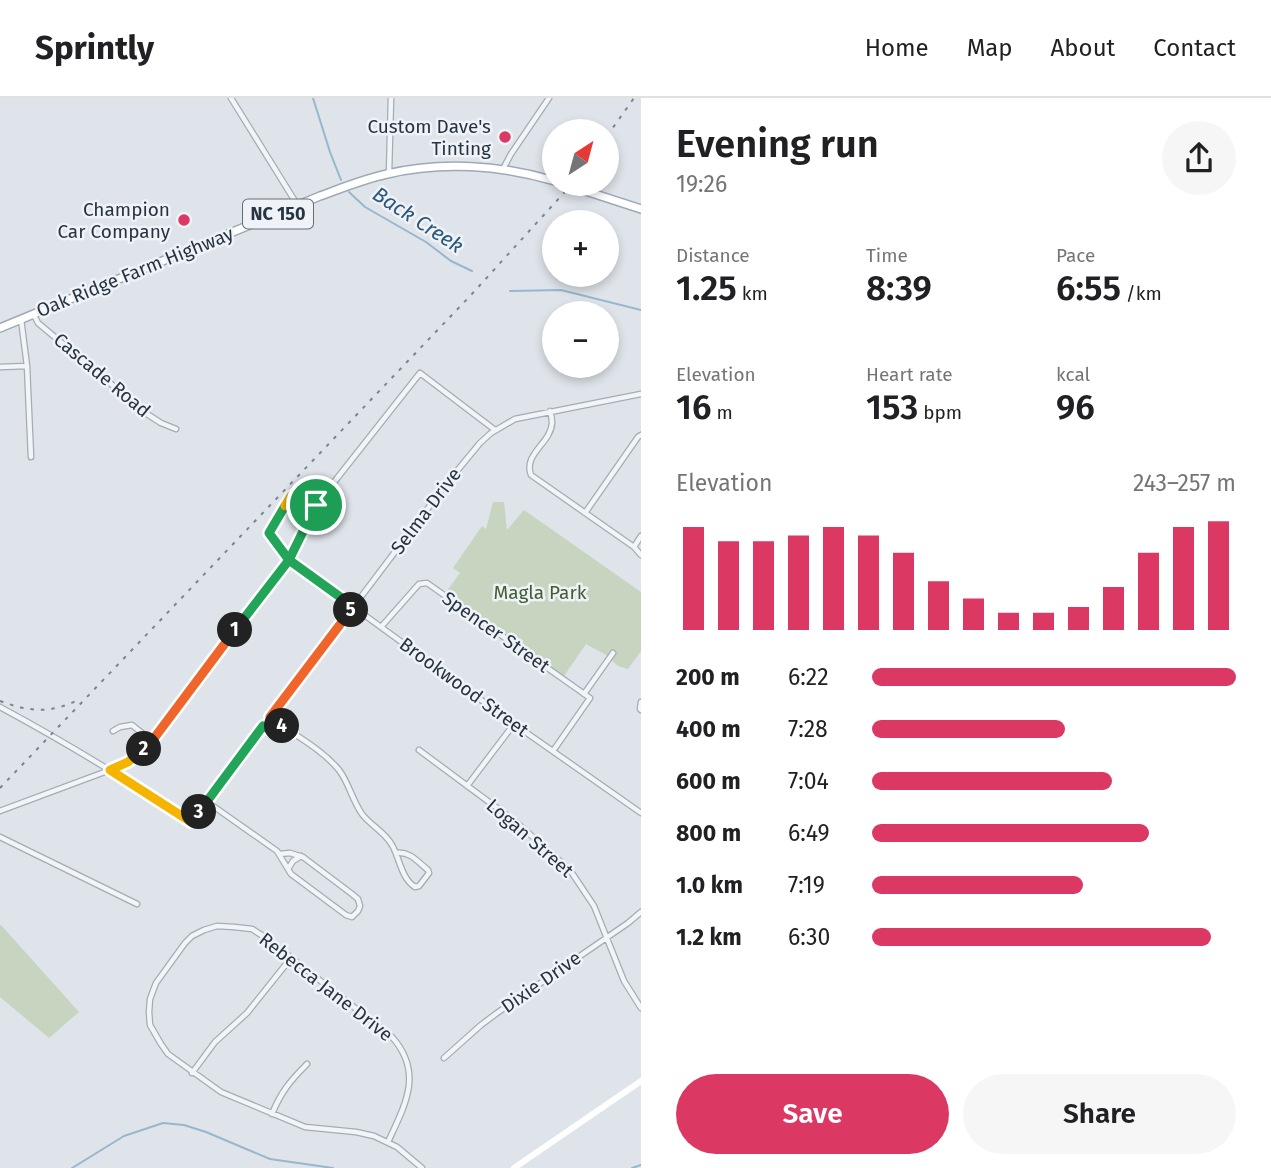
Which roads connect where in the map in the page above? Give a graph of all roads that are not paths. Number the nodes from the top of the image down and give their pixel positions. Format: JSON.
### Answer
{"nodes":[{"id":1,"x":231,"y":98,"type":"edge"},
{"id":2,"x":391,"y":98,"type":"edge"},
{"id":3,"x":549,"y":98,"type":"edge"},
{"id":4,"x":503,"y":169,"type":"junction"},
{"id":5,"x":389,"y":173,"type":"junction"},
{"id":6,"x":542,"y":178,"type":"edge"},
{"id":7,"x":601,"y":196,"type":"edge"},
{"id":8,"x":298,"y":206,"type":"junction"},
{"id":9,"x":641,"y":209,"type":"edge"},
{"id":10,"x":33,"y":314,"type":"junction"},
{"id":11,"x":21,"y":319,"type":"junction"},
{"id":12,"x":0,"y":328,"type":"edge"},
{"id":13,"x":27,"y":366,"type":"junction"},
{"id":14,"x":0,"y":367,"type":"edge"},
{"id":15,"x":641,"y":394,"type":"edge"},
{"id":16,"x":550,"y":411,"type":"junction"},
{"id":17,"x":176,"y":429,"type":"dead end"},
{"id":18,"x":495,"y":430,"type":"junction"},
{"id":19,"x":641,"y":435,"type":"edge"},
{"id":20,"x":32,"y":457,"type":"dead end"},
{"id":21,"x":316,"y":505,"type":"junction"},
{"id":22,"x":585,"y":513,"type":"junction"},
{"id":23,"x":641,"y":536,"type":"edge"},
{"id":24,"x":634,"y":547,"type":"junction"},
{"id":25,"x":641,"y":555,"type":"edge"},
{"id":26,"x":289,"y":560,"type":"junction"},
{"id":27,"x":354,"y":607,"type":"junction"},
{"id":28,"x":381,"y":627,"type":"junction"},
{"id":29,"x":613,"y":653,"type":"dead end"},
{"id":30,"x":584,"y":694,"type":"junction"},
{"id":31,"x":641,"y":702,"type":"edge"},
{"id":32,"x":0,"y":707,"type":"edge"},
{"id":33,"x":641,"y":710,"type":"edge"},
{"id":34,"x":270,"y":717,"type":"junction"},
{"id":35,"x":514,"y":724,"type":"junction"},
{"id":36,"x":263,"y":726,"type":"junction"},
{"id":37,"x":113,"y":731,"type":"dead end"},
{"id":38,"x":292,"y":733,"type":"junction"},
{"id":39,"x":152,"y":741,"type":"junction"},
{"id":40,"x":419,"y":750,"type":"dead end"},
{"id":41,"x":553,"y":751,"type":"junction"},
{"id":42,"x":110,"y":770,"type":"junction"},
{"id":43,"x":467,"y":786,"type":"junction"},
{"id":44,"x":206,"y":802,"type":"junction"},
{"id":45,"x":0,"y":811,"type":"edge"},
{"id":46,"x":641,"y":813,"type":"edge"},
{"id":47,"x":0,"y":837,"type":"edge"},
{"id":48,"x":396,"y":853,"type":"junction"},
{"id":49,"x":279,"y":854,"type":"junction"},
{"id":50,"x":302,"y":856,"type":"junction"},
{"id":51,"x":288,"y":870,"type":"junction"},
{"id":52,"x":138,"y":904,"type":"dead end"},
{"id":53,"x":641,"y":912,"type":"edge"},
{"id":54,"x":606,"y":937,"type":"junction"},
{"id":55,"x":291,"y":958,"type":"junction"},
{"id":56,"x":641,"y":1009,"type":"edge"},
{"id":57,"x":444,"y":1058,"type":"dead end"},
{"id":58,"x":307,"y":1064,"type":"dead end"},
{"id":59,"x":192,"y":1073,"type":"junction"},
{"id":60,"x":641,"y":1081,"type":"edge"},
{"id":61,"x":272,"y":1114,"type":"junction"},
{"id":62,"x":388,"y":1142,"type":"junction"},
{"id":63,"x":422,"y":1168,"type":"edge"},
{"id":64,"x":514,"y":1168,"type":"edge"}],
"edges":[{"from":1,"to":8,"type":"street"},
{"from":2,"to":5,"type":"street"},
{"from":3,"to":4,"type":"street"},
{"from":4,"to":5,"type":"main road","name":"Oak Ridge Farm Highway","number":"NC 150"},
{"from":4,"to":6,"type":"main road","name":"Oak Ridge Farm Highway","number":"NC 150"},
{"from":5,"to":8,"type":"main road","name":"Oak Ridge Farm Highway","number":"NC 150"},
{"from":7,"to":9,"type":"main road"},
{"from":8,"to":10,"type":"main road","name":"Oak Ridge Farm Highway","number":"NC 150"},
{"from":10,"to":11,"type":"main road","name":"Oak Ridge Farm Highway","number":"NC 150"},
{"from":10,"to":17,"type":"street","name":"Cascade Road"},
{"from":11,"to":12,"type":"main road","name":"Oak Ridge Farm Highway","number":"NC 150"},
{"from":11,"to":13,"type":"street"},
{"from":13,"to":14,"type":"street"},
{"from":13,"to":20,"type":"street"},
{"from":15,"to":16,"type":"street","name":"Selma Drive"},
{"from":16,"to":18,"type":"street","name":"Selma Drive"},
{"from":16,"to":22,"type":"street"},
{"from":18,"to":21,"type":"street"},
{"from":18,"to":27,"type":"street","name":"Selma Drive"},
{"from":19,"to":22,"type":"street"},
{"from":21,"to":26,"type":"street"},
{"from":21,"to":26,"type":"street","name":"Brookwood Street"},
{"from":22,"to":24,"type":"street"},
{"from":23,"to":24,"type":"street"},
{"from":24,"to":25,"type":"street"},
{"from":26,"to":27,"type":"street","name":"Brookwood Street"},
{"from":26,"to":39,"type":"street"},
{"from":27,"to":28,"type":"street","name":"Brookwood Street"},
{"from":27,"to":34,"type":"street","name":"Selma Drive"},
{"from":28,"to":30,"type":"street","name":"Spencer Street"},
{"from":28,"to":35,"type":"street","name":"Brookwood Street"},
{"from":29,"to":30,"type":"street"},
{"from":30,"to":41,"type":"street"},
{"from":31,"to":33,"type":"street"},
{"from":32,"to":42,"type":"street"},
{"from":34,"to":36,"type":"street","name":"Selma Drive"},
{"from":34,"to":38,"type":"street"},
{"from":35,"to":41,"type":"street","name":"Brookwood Street"},
{"from":35,"to":43,"type":"street","name":"Logan Street"},
{"from":36,"to":38,"type":"street"},
{"from":36,"to":44,"type":"street","name":"Selma Drive"},
{"from":37,"to":39,"type":"street"},
{"from":38,"to":48,"type":"street"},
{"from":39,"to":42,"type":"street"},
{"from":40,"to":43,"type":"street","name":"Logan Street"},
{"from":41,"to":46,"type":"street","name":"Brookwood Street"},
{"from":42,"to":44,"type":"street","name":"Selma Drive"},
{"from":42,"to":45,"type":"street"},
{"from":43,"to":54,"type":"street","name":"Logan Street"},
{"from":44,"to":49,"type":"street"},
{"from":47,"to":52,"type":"street"},
{"from":48,"to":48,"type":"street"},
{"from":49,"to":50,"type":"street"},
{"from":49,"to":51,"type":"street"},
{"from":50,"to":51,"type":"street"},
{"from":50,"to":51,"type":"street"},
{"from":53,"to":54,"type":"street","name":"Dixie Drive"},
{"from":54,"to":56,"type":"street","name":"Logan Street"},
{"from":54,"to":57,"type":"street","name":"Dixie Drive"},
{"from":55,"to":59,"type":"street"},
{"from":55,"to":59,"type":"street","name":"Rebecca Jane Drive"},
{"from":55,"to":62,"type":"street","name":"Rebecca Jane Drive"},
{"from":58,"to":61,"type":"street"},
{"from":59,"to":61,"type":"street","name":"Rebecca Jane Drive"},
{"from":60,"to":64,"type":"main road"},
{"from":61,"to":62,"type":"street","name":"Rebecca Jane Drive"},
{"from":62,"to":63,"type":"street","name":"Rebecca Jane Drive"}]}
